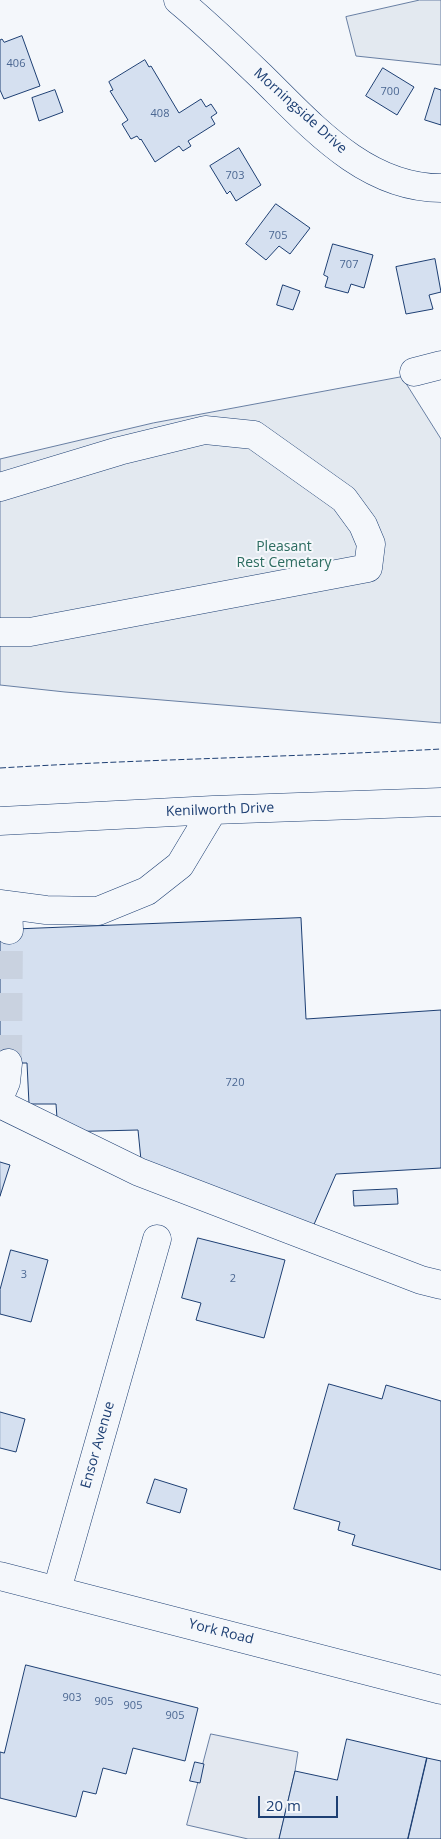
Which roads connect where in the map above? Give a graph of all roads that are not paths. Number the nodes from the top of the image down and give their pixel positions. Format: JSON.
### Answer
{"nodes":[{"id":1,"x":178,"y":0,"type":"edge"},
{"id":2,"x":441,"y":188,"type":"edge"},
{"id":3,"x":441,"y":365,"type":"edge"},
{"id":4,"x":414,"y":372,"type":"dead end"},
{"id":5,"x":0,"y":487,"type":"edge"},
{"id":6,"x":0,"y":632,"type":"edge"},
{"id":7,"x":441,"y":802,"type":"edge"},
{"id":8,"x":214,"y":810,"type":"junction"},
{"id":9,"x":0,"y":821,"type":"edge"},
{"id":10,"x":5,"y":913,"type":"edge"},
{"id":11,"x":8,"y":1063,"type":"tunnel mouth"},
{"id":12,"x":0,"y":1096,"type":"edge"},
{"id":13,"x":0,"y":1104,"type":"edge"},
{"id":14,"x":157,"y":1239,"type":"dead end"},
{"id":15,"x":441,"y":1285,"type":"edge"},
{"id":16,"x":0,"y":1576,"type":"edge"},
{"id":17,"x":57,"y":1590,"type":"junction"},
{"id":18,"x":441,"y":1690,"type":"edge"}],
"edges":[{"from":1,"to":2,"type":"street","name":"Morningside Drive"},
{"from":3,"to":4,"type":"street"},
{"from":5,"to":6,"type":"street"},
{"from":7,"to":8,"type":"street","name":"Kenilworth Drive"},
{"from":8,"to":9,"type":"street","name":"Kenilworth Drive"},
{"from":8,"to":10,"type":"street"},
{"from":11,"to":12,"type":"street"},
{"from":13,"to":15,"type":"street"},
{"from":14,"to":17,"type":"street","name":"Ensor Avenue"},
{"from":16,"to":17,"type":"street","name":"York Road"},
{"from":17,"to":18,"type":"street","name":"York Road"}]}
